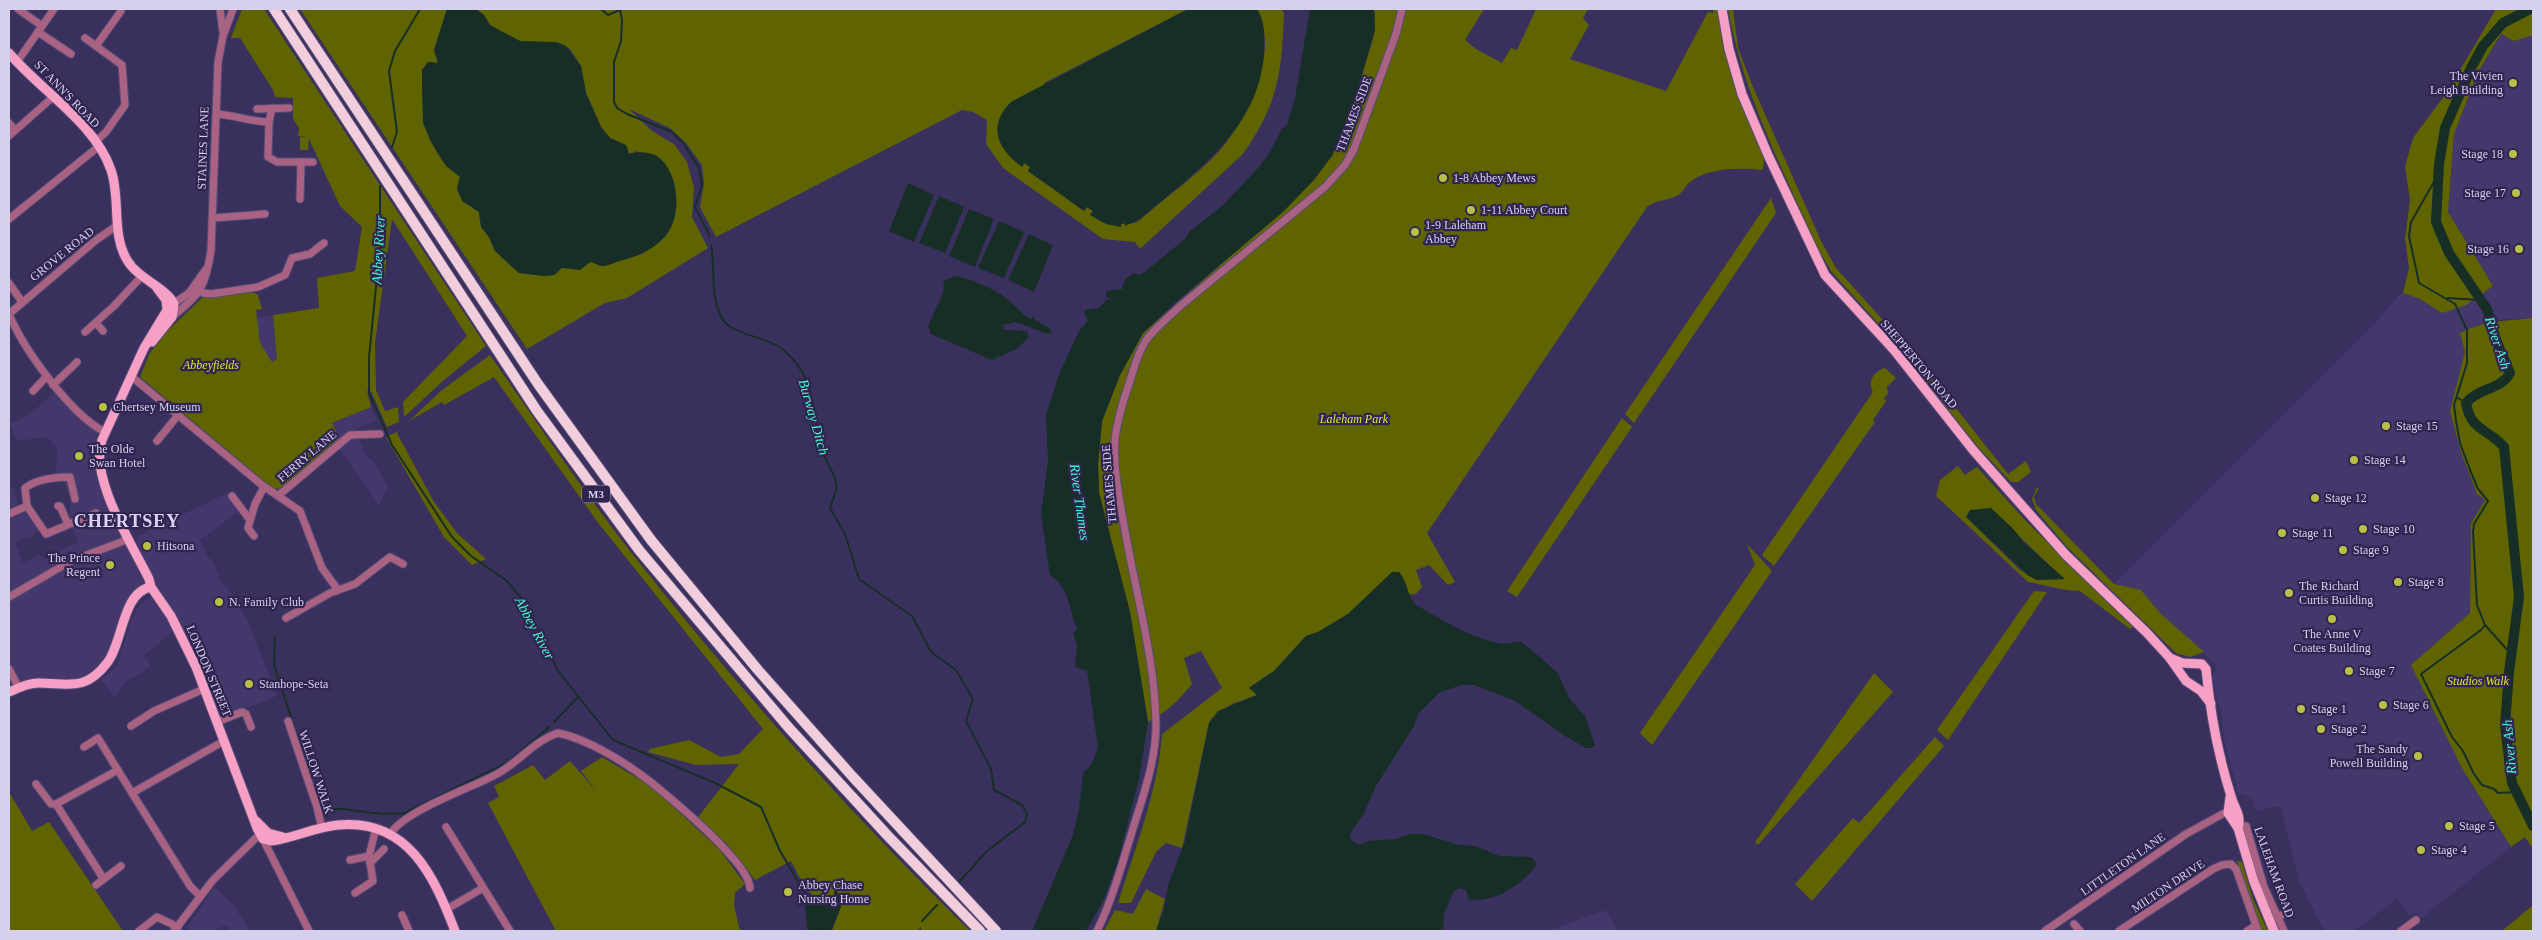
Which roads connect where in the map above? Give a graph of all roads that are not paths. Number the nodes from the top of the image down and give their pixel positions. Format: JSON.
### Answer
{"nodes":[{"id":1,"x":18,"y":9,"type":"edge"},
{"id":2,"x":54,"y":9,"type":"edge"},
{"id":3,"x":220,"y":9,"type":"edge"},
{"id":4,"x":233,"y":9,"type":"edge"},
{"id":5,"x":274,"y":9,"type":"edge"},
{"id":6,"x":290,"y":9,"type":"edge"},
{"id":7,"x":1402,"y":9,"type":"edge"},
{"id":8,"x":1722,"y":9,"type":"edge"},
{"id":9,"x":121,"y":11,"type":"dead end"},
{"id":10,"x":40,"y":29,"type":"junction"},
{"id":11,"x":223,"y":34,"type":"junction"},
{"id":12,"x":85,"y":38,"type":"dead end"},
{"id":13,"x":96,"y":46,"type":"junction"},
{"id":14,"x":9,"y":53,"type":"edge"},
{"id":15,"x":71,"y":54,"type":"dead end"},
{"id":16,"x":17,"y":62,"type":"junction"},
{"id":17,"x":54,"y":96,"type":"junction"},
{"id":18,"x":257,"y":108,"type":"dead end"},
{"id":19,"x":272,"y":108,"type":"junction"},
{"id":20,"x":289,"y":108,"type":"dead end"},
{"id":21,"x":217,"y":114,"type":"junction"},
{"id":22,"x":269,"y":122,"type":"junction"},
{"id":23,"x":9,"y":123,"type":"edge"},
{"id":24,"x":16,"y":130,"type":"junction"},
{"id":25,"x":9,"y":136,"type":"edge"},
{"id":26,"x":97,"y":144,"type":"junction"},
{"id":27,"x":301,"y":162,"type":"junction"},
{"id":28,"x":313,"y":162,"type":"dead end"},
{"id":29,"x":300,"y":199,"type":"dead end"},
{"id":30,"x":265,"y":214,"type":"dead end"},
{"id":31,"x":213,"y":218,"type":"junction"},
{"id":32,"x":9,"y":219,"type":"edge"},
{"id":33,"x":118,"y":226,"type":"junction"},
{"id":34,"x":324,"y":243,"type":"dead end"},
{"id":35,"x":141,"y":277,"type":"junction"},
{"id":36,"x":9,"y":283,"type":"edge"},
{"id":37,"x":196,"y":290,"type":"junction"},
{"id":38,"x":22,"y":302,"type":"junction"},
{"id":39,"x":171,"y":310,"type":"junction"},
{"id":40,"x":10,"y":311,"type":"edge"},
{"id":41,"x":96,"y":323,"type":"junction"},
{"id":42,"x":103,"y":331,"type":"dead end"},
{"id":43,"x":85,"y":332,"type":"dead end"},
{"id":44,"x":77,"y":362,"type":"dead end"},
{"id":45,"x":131,"y":376,"type":"junction"},
{"id":46,"x":46,"y":377,"type":"junction"},
{"id":47,"x":54,"y":385,"type":"junction"},
{"id":48,"x":33,"y":391,"type":"dead end"},
{"id":49,"x":179,"y":414,"type":"junction"},
{"id":50,"x":106,"y":432,"type":"junction"},
{"id":51,"x":380,"y":434,"type":"dead end"},
{"id":52,"x":157,"y":440,"type":"dead end"},
{"id":53,"x":264,"y":487,"type":"junction"},
{"id":54,"x":276,"y":494,"type":"junction"},
{"id":55,"x":232,"y":496,"type":"dead end"},
{"id":56,"x":75,"y":499,"type":"dead end"},
{"id":57,"x":257,"y":501,"type":"junction"},
{"id":58,"x":27,"y":506,"type":"junction"},
{"id":59,"x":58,"y":506,"type":"dead end"},
{"id":60,"x":242,"y":510,"type":"junction"},
{"id":61,"x":96,"y":513,"type":"dead end"},
{"id":62,"x":9,"y":514,"type":"edge"},
{"id":63,"x":250,"y":520,"type":"junction"},
{"id":64,"x":68,"y":524,"type":"junction"},
{"id":65,"x":254,"y":536,"type":"dead end"},
{"id":66,"x":129,"y":539,"type":"junction"},
{"id":67,"x":403,"y":565,"type":"dead end"},
{"id":68,"x":151,"y":587,"type":"junction"},
{"id":69,"x":338,"y":590,"type":"junction"},
{"id":70,"x":9,"y":597,"type":"edge"},
{"id":71,"x":286,"y":618,"type":"dead end"},
{"id":72,"x":2169,"y":657,"type":"junction"},
{"id":73,"x":2192,"y":664,"type":"junction"},
{"id":74,"x":9,"y":669,"type":"edge"},
{"id":75,"x":2184,"y":676,"type":"junction"},
{"id":76,"x":2206,"y":678,"type":"junction"},
{"id":77,"x":2195,"y":686,"type":"junction"},
{"id":78,"x":19,"y":688,"type":"junction"},
{"id":79,"x":204,"y":689,"type":"junction"},
{"id":80,"x":9,"y":692,"type":"edge"},
{"id":81,"x":2211,"y":704,"type":"junction"},
{"id":82,"x":288,"y":721,"type":"dead end"},
{"id":83,"x":217,"y":722,"type":"junction"},
{"id":84,"x":131,"y":726,"type":"dead end"},
{"id":85,"x":251,"y":727,"type":"dead end"},
{"id":86,"x":224,"y":741,"type":"junction"},
{"id":87,"x":84,"y":747,"type":"dead end"},
{"id":88,"x":118,"y":770,"type":"junction"},
{"id":89,"x":36,"y":784,"type":"dead end"},
{"id":90,"x":132,"y":793,"type":"junction"},
{"id":91,"x":56,"y":804,"type":"junction"},
{"id":92,"x":2232,"y":812,"type":"junction"},
{"id":93,"x":447,"y":827,"type":"dead end"},
{"id":94,"x":376,"y":828,"type":"junction"},
{"id":95,"x":2238,"y":828,"type":"junction"},
{"id":96,"x":322,"y":829,"type":"junction"},
{"id":97,"x":390,"y":834,"type":"junction"},
{"id":98,"x":264,"y":835,"type":"junction"},
{"id":99,"x":384,"y":849,"type":"dead end"},
{"id":100,"x":370,"y":859,"type":"junction"},
{"id":101,"x":350,"y":860,"type":"dead end"},
{"id":102,"x":121,"y":866,"type":"dead end"},
{"id":103,"x":103,"y":878,"type":"junction"},
{"id":104,"x":96,"y":885,"type":"dead end"},
{"id":105,"x":484,"y":888,"type":"junction"},
{"id":106,"x":750,"y":888,"type":"dead end"},
{"id":107,"x":355,"y":893,"type":"dead end"},
{"id":108,"x":200,"y":896,"type":"junction"},
{"id":109,"x":447,"y":909,"type":"junction"},
{"id":110,"x":2289,"y":912,"type":"dead end"},
{"id":111,"x":402,"y":915,"type":"dead end"},
{"id":112,"x":2277,"y":917,"type":"junction"},
{"id":113,"x":2415,"y":920,"type":"dead end"},
{"id":114,"x":2074,"y":924,"type":"dead end"},
{"id":115,"x":2257,"y":928,"type":"edge"},
{"id":116,"x":176,"y":929,"type":"edge"},
{"id":117,"x":996,"y":930,"type":"edge"},
{"id":118,"x":139,"y":931,"type":"edge"},
{"id":119,"x":309,"y":931,"type":"edge"},
{"id":120,"x":409,"y":931,"type":"edge"},
{"id":121,"x":455,"y":931,"type":"edge"},
{"id":122,"x":510,"y":931,"type":"edge"},
{"id":123,"x":980,"y":931,"type":"edge"},
{"id":124,"x":1098,"y":931,"type":"edge"},
{"id":125,"x":2045,"y":931,"type":"edge"},
{"id":126,"x":2080,"y":931,"type":"edge"},
{"id":127,"x":2120,"y":931,"type":"edge"},
{"id":128,"x":2247,"y":931,"type":"edge"},
{"id":129,"x":2274,"y":931,"type":"edge"},
{"id":130,"x":2284,"y":931,"type":"edge"},
{"id":131,"x":2402,"y":931,"type":"edge"}],
"edges":[{"from":1,"to":10,"type":"street"},
{"from":2,"to":10,"type":"street"},
{"from":3,"to":11,"type":"street","name":"STAINES LANE"},
{"from":4,"to":11,"type":"street","name":"STAINES LANE"},
{"from":5,"to":123,"type":"highway","number":"M3"},
{"from":6,"to":117,"type":"highway","number":"M3"},
{"from":7,"to":124,"type":"street","name":"THAMES SIDE"},
{"from":8,"to":72,"type":"main road","name":"SHEPPERTON ROAD"},
{"from":9,"to":13,"type":"street"},
{"from":10,"to":15,"type":"street"},
{"from":10,"to":16,"type":"street"},
{"from":11,"to":21,"type":"street","name":"STAINES LANE"},
{"from":12,"to":13,"type":"street"},
{"from":13,"to":26,"type":"street"},
{"from":14,"to":16,"type":"main road","name":"ST ANN'S ROAD"},
{"from":16,"to":17,"type":"main road","name":"ST ANN'S ROAD"},
{"from":17,"to":24,"type":"street"},
{"from":17,"to":26,"type":"main road","name":"ST ANN'S ROAD"},
{"from":18,"to":19,"type":"street"},
{"from":19,"to":20,"type":"street"},
{"from":19,"to":22,"type":"street"},
{"from":21,"to":22,"type":"street"},
{"from":21,"to":31,"type":"street","name":"STAINES LANE"},
{"from":22,"to":27,"type":"street"},
{"from":23,"to":24,"type":"street"},
{"from":24,"to":25,"type":"street"},
{"from":26,"to":32,"type":"street"},
{"from":26,"to":33,"type":"main road","name":"ST ANN'S ROAD"},
{"from":27,"to":28,"type":"street"},
{"from":27,"to":29,"type":"street"},
{"from":30,"to":31,"type":"street"},
{"from":31,"to":37,"type":"street","name":"STAINES LANE"},
{"from":33,"to":35,"type":"main road","name":"ST ANN'S ROAD"},
{"from":33,"to":38,"type":"street","name":"GROVE ROAD"},
{"from":34,"to":37,"type":"street"},
{"from":35,"to":39,"type":"main road","name":"ST ANN'S ROAD"},
{"from":35,"to":41,"type":"street"},
{"from":36,"to":38,"type":"street"},
{"from":37,"to":39,"type":"street","name":"STAINES LANE"},
{"from":37,"to":39,"type":"street","name":"STAINES LANE"},
{"from":38,"to":40,"type":"street","name":"GROVE ROAD"},
{"from":39,"to":45,"type":"main road","name":"STAINES LANE"},
{"from":40,"to":46,"type":"street"},
{"from":41,"to":42,"type":"street"},
{"from":41,"to":43,"type":"street"},
{"from":44,"to":47,"type":"street"},
{"from":45,"to":49,"type":"street"},
{"from":45,"to":50,"type":"main road","name":"STAINES LANE"},
{"from":46,"to":47,"type":"street"},
{"from":46,"to":48,"type":"street"},
{"from":47,"to":50,"type":"street"},
{"from":49,"to":52,"type":"street"},
{"from":49,"to":53,"type":"street"},
{"from":50,"to":66,"type":"main road","name":"LONDON STREET"},
{"from":51,"to":54,"type":"street","name":"FERRY LANE"},
{"from":53,"to":54,"type":"street"},
{"from":53,"to":57,"type":"street"},
{"from":54,"to":57,"type":"street","name":"FERRY LANE"},
{"from":54,"to":69,"type":"street"},
{"from":55,"to":60,"type":"street"},
{"from":56,"to":58,"type":"street"},
{"from":57,"to":60,"type":"street","name":"FERRY LANE"},
{"from":57,"to":63,"type":"street"},
{"from":58,"to":62,"type":"street"},
{"from":58,"to":64,"type":"street"},
{"from":59,"to":64,"type":"street"},
{"from":60,"to":63,"type":"street"},
{"from":61,"to":64,"type":"street"},
{"from":63,"to":65,"type":"street"},
{"from":66,"to":68,"type":"main road","name":"LONDON STREET"},
{"from":66,"to":70,"type":"street"},
{"from":67,"to":69,"type":"street"},
{"from":68,"to":78,"type":"main road"},
{"from":68,"to":79,"type":"main road","name":"LONDON STREET"},
{"from":69,"to":71,"type":"street"},
{"from":72,"to":73,"type":"main road","name":"SHEPPERTON ROAD"},
{"from":72,"to":75,"type":"main road","name":"SHEPPERTON ROAD"},
{"from":73,"to":75,"type":"main road"},
{"from":73,"to":76,"type":"main road","name":"SHEPPERTON ROAD"},
{"from":74,"to":78,"type":"street"},
{"from":75,"to":77,"type":"main road","name":"SHEPPERTON ROAD"},
{"from":76,"to":77,"type":"main road"},
{"from":76,"to":81,"type":"main road"},
{"from":77,"to":81,"type":"main road","name":"SHEPPERTON ROAD"},
{"from":78,"to":80,"type":"main road"},
{"from":79,"to":83,"type":"main road","name":"LONDON STREET"},
{"from":79,"to":84,"type":"street"},
{"from":81,"to":92,"type":"main road"},
{"from":82,"to":96,"type":"street","name":"WILLOW WALK"},
{"from":83,"to":85,"type":"street"},
{"from":83,"to":86,"type":"main road","name":"LONDON STREET"},
{"from":86,"to":90,"type":"street"},
{"from":86,"to":98,"type":"main road","name":"LONDON STREET"},
{"from":87,"to":88,"type":"street"},
{"from":88,"to":90,"type":"street"},
{"from":88,"to":91,"type":"street"},
{"from":89,"to":91,"type":"street"},
{"from":90,"to":108,"type":"street"},
{"from":91,"to":103,"type":"street"},
{"from":92,"to":95,"type":"main road","name":"LALEHAM ROAD"},
{"from":92,"to":125,"type":"street","name":"LITTLETON LANE"},
{"from":93,"to":105,"type":"street"},
{"from":94,"to":96,"type":"main road"},
{"from":94,"to":97,"type":"main road"},
{"from":94,"to":100,"type":"street"},
{"from":95,"to":112,"type":"street","name":"LALEHAM ROAD"},
{"from":95,"to":129,"type":"main road","name":"LALEHAM ROAD"},
{"from":96,"to":98,"type":"main road"},
{"from":97,"to":106,"type":"street"},
{"from":97,"to":109,"type":"main road"},
{"from":98,"to":108,"type":"street"},
{"from":98,"to":119,"type":"street"},
{"from":99,"to":100,"type":"street"},
{"from":100,"to":101,"type":"street"},
{"from":100,"to":107,"type":"street"},
{"from":102,"to":103,"type":"street"},
{"from":103,"to":104,"type":"street"},
{"from":105,"to":109,"type":"street"},
{"from":105,"to":122,"type":"street"},
{"from":108,"to":116,"type":"street"},
{"from":109,"to":121,"type":"main road"},
{"from":110,"to":112,"type":"street"},
{"from":111,"to":120,"type":"street"},
{"from":112,"to":130,"type":"street","name":"LALEHAM ROAD"},
{"from":113,"to":131,"type":"street"},
{"from":114,"to":126,"type":"street"},
{"from":115,"to":127,"type":"street","name":"MILTON DRIVE"},
{"from":115,"to":128,"type":"street"},
{"from":116,"to":118,"type":"street"}]}
